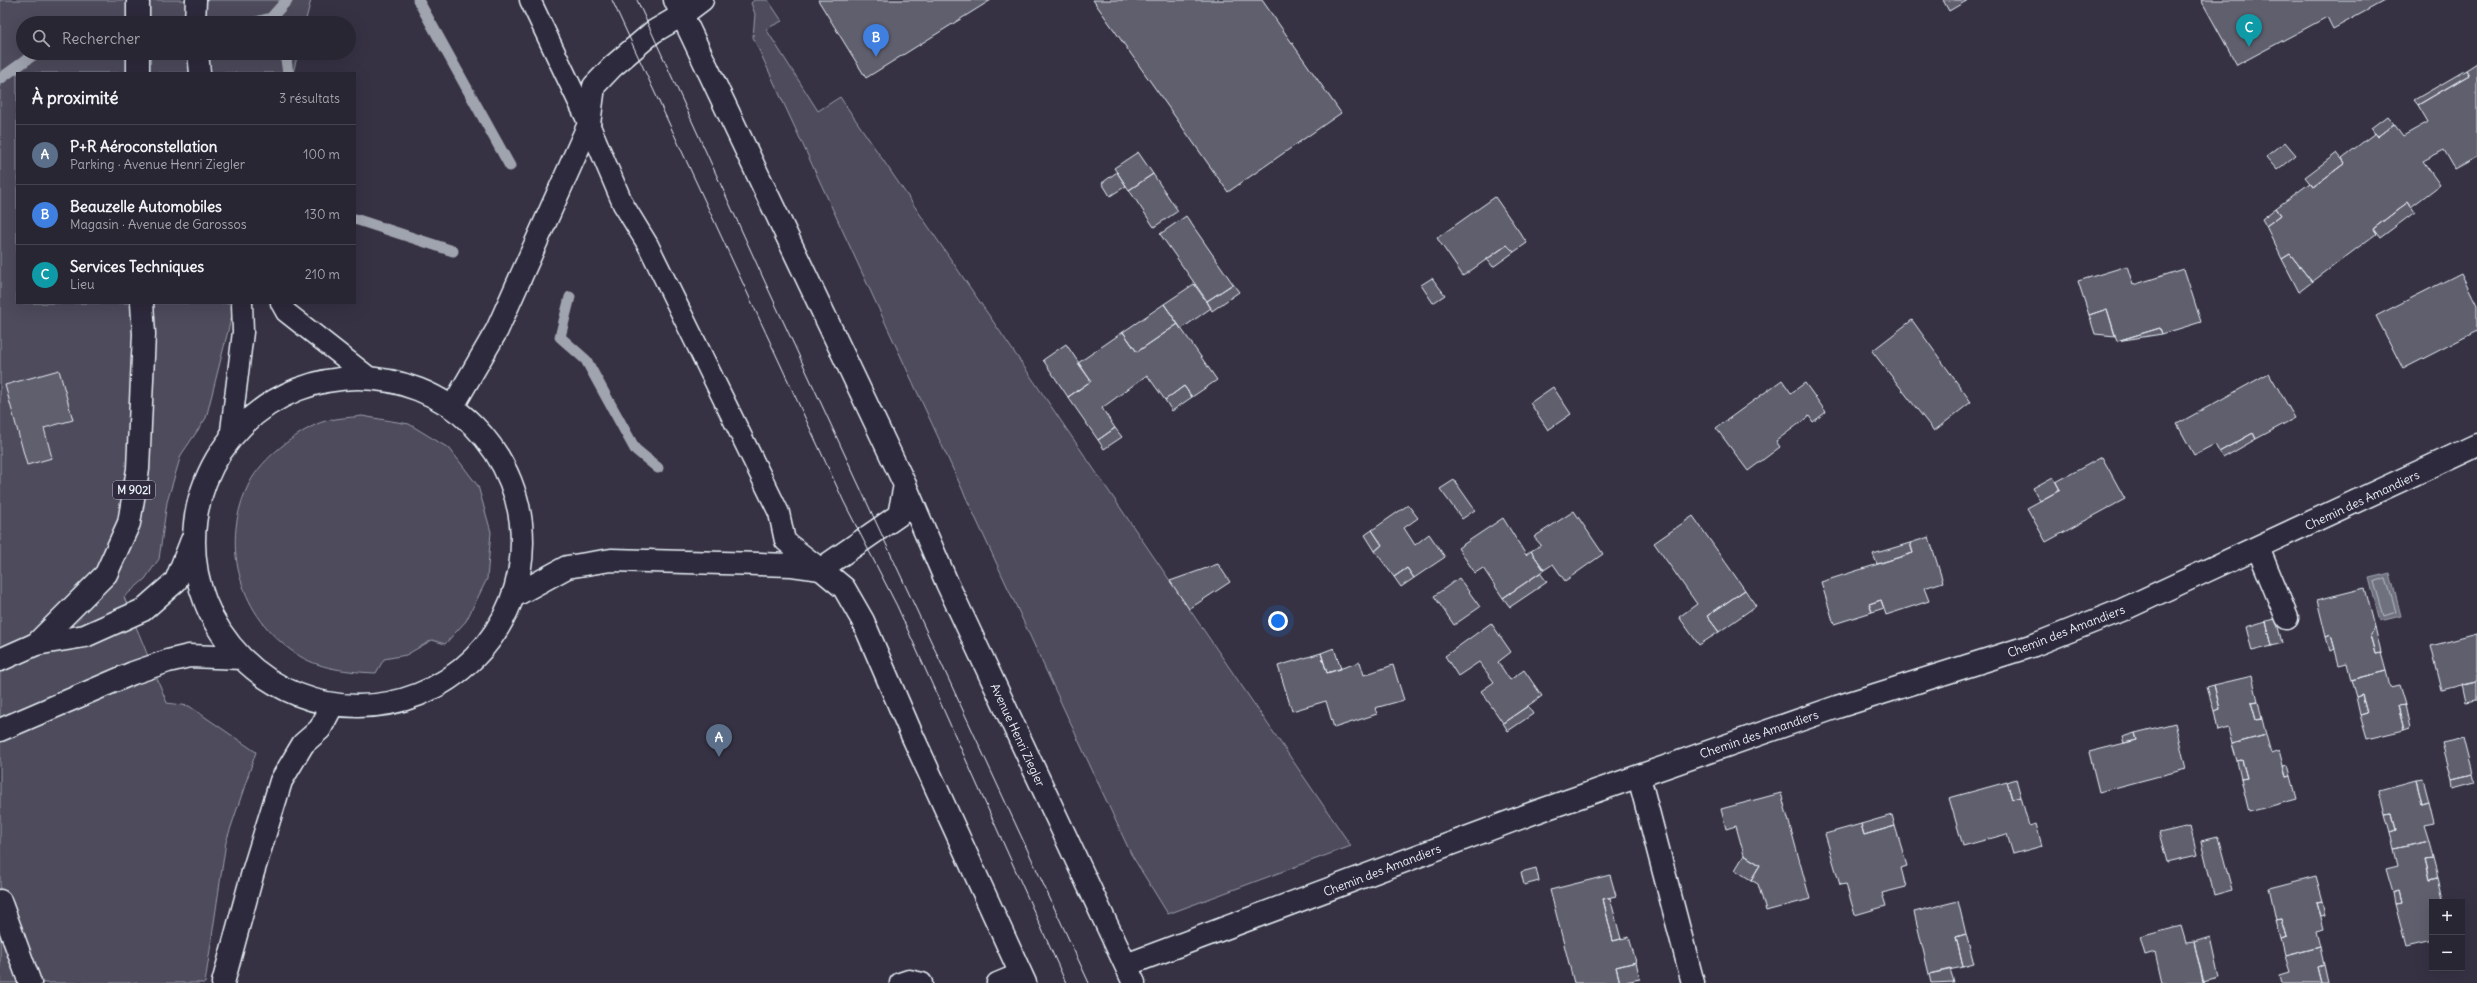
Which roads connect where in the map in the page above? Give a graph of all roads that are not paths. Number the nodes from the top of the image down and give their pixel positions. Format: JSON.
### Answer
{"nodes":[{"id":1,"x":138,"y":0,"type":"edge"},
{"id":2,"x":196,"y":0,"type":"edge"},
{"id":3,"x":530,"y":0,"type":"edge"},
{"id":4,"x":702,"y":0,"type":"edge"},
{"id":5,"x":678,"y":8,"type":"edge"},
{"id":6,"x":138,"y":16,"type":"edge"},
{"id":7,"x":195,"y":16,"type":"edge"},
{"id":8,"x":138,"y":60,"type":"edge"},
{"id":9,"x":199,"y":60,"type":"edge"},
{"id":10,"x":138,"y":72,"type":"edge"},
{"id":11,"x":200,"y":72,"type":"edge"},
{"id":12,"x":589,"y":124,"type":"junction"},
{"id":13,"x":142,"y":304,"type":"edge"},
{"id":14,"x":242,"y":304,"type":"edge"},
{"id":15,"x":281,"y":304,"type":"edge"},
{"id":16,"x":370,"y":378,"type":"junction"},
{"id":17,"x":453,"y":406,"type":"junction"},
{"id":18,"x":230,"y":439,"type":"junction"},
{"id":19,"x":2477,"y":445,"type":"edge"},
{"id":20,"x":905,"y":485,"type":"junction"},
{"id":21,"x":194,"y":537,"type":"junction"},
{"id":22,"x":2258,"y":548,"type":"junction"},
{"id":23,"x":821,"y":569,"type":"junction"},
{"id":24,"x":514,"y":596,"type":"junction"},
{"id":25,"x":2287,"y":618,"type":"dead end"},
{"id":26,"x":36,"y":644,"type":"junction"},
{"id":27,"x":242,"y":658,"type":"junction"},
{"id":28,"x":0,"y":660,"type":"edge"},
{"id":29,"x":331,"y":708,"type":"junction"},
{"id":30,"x":0,"y":730,"type":"edge"},
{"id":31,"x":1639,"y":777,"type":"junction"},
{"id":32,"x":0,"y":902,"type":"edge"},
{"id":33,"x":1130,"y":974,"type":"edge"},
{"id":34,"x":1023,"y":978,"type":"edge"},
{"id":35,"x":30,"y":983,"type":"edge"},
{"id":36,"x":223,"y":983,"type":"edge"},
{"id":37,"x":900,"y":983,"type":"edge"},
{"id":38,"x":922,"y":983,"type":"edge"},
{"id":39,"x":997,"y":983,"type":"edge"},
{"id":40,"x":1693,"y":983,"type":"edge"}],
"edges":[{"from":1,"to":6,"type":"main road"},
{"from":2,"to":7,"type":"lane"},
{"from":3,"to":12,"type":"lane"},
{"from":4,"to":5,"type":"main road"},
{"from":5,"to":12,"type":"main road"},
{"from":5,"to":20,"type":"main road","name":"Avenue Henri Ziegler"},
{"from":8,"to":10,"type":"main road"},
{"from":9,"to":11,"type":"lane"},
{"from":12,"to":17,"type":"main road"},
{"from":12,"to":23,"type":"lane"},
{"from":13,"to":26,"type":"main road","number":"M 902l"},
{"from":14,"to":18,"type":"lane"},
{"from":15,"to":16,"type":"lane"},
{"from":16,"to":17,"type":"main road"},
{"from":16,"to":18,"type":"main road"},
{"from":17,"to":24,"type":"main road"},
{"from":18,"to":21,"type":"main road"},
{"from":19,"to":22,"type":"main road","name":"Chemin des Amandiers"},
{"from":20,"to":23,"type":"main road"},
{"from":20,"to":33,"type":"main road","name":"Avenue Henri Ziegler"},
{"from":21,"to":26,"type":"main road"},
{"from":21,"to":27,"type":"main road"},
{"from":22,"to":25,"type":"main road"},
{"from":22,"to":31,"type":"main road","name":"Chemin des Amandiers"},
{"from":23,"to":24,"type":"main road"},
{"from":23,"to":34,"type":"main road"},
{"from":24,"to":29,"type":"main road"},
{"from":26,"to":28,"type":"main road"},
{"from":27,"to":29,"type":"main road"},
{"from":27,"to":30,"type":"main road"},
{"from":29,"to":36,"type":"main road"},
{"from":31,"to":33,"type":"main road","name":"Chemin des Amandiers"},
{"from":31,"to":40,"type":"main road"},
{"from":32,"to":35,"type":"main road"},
{"from":34,"to":39,"type":"lane"},
{"from":37,"to":38,"type":"lane"}]}
